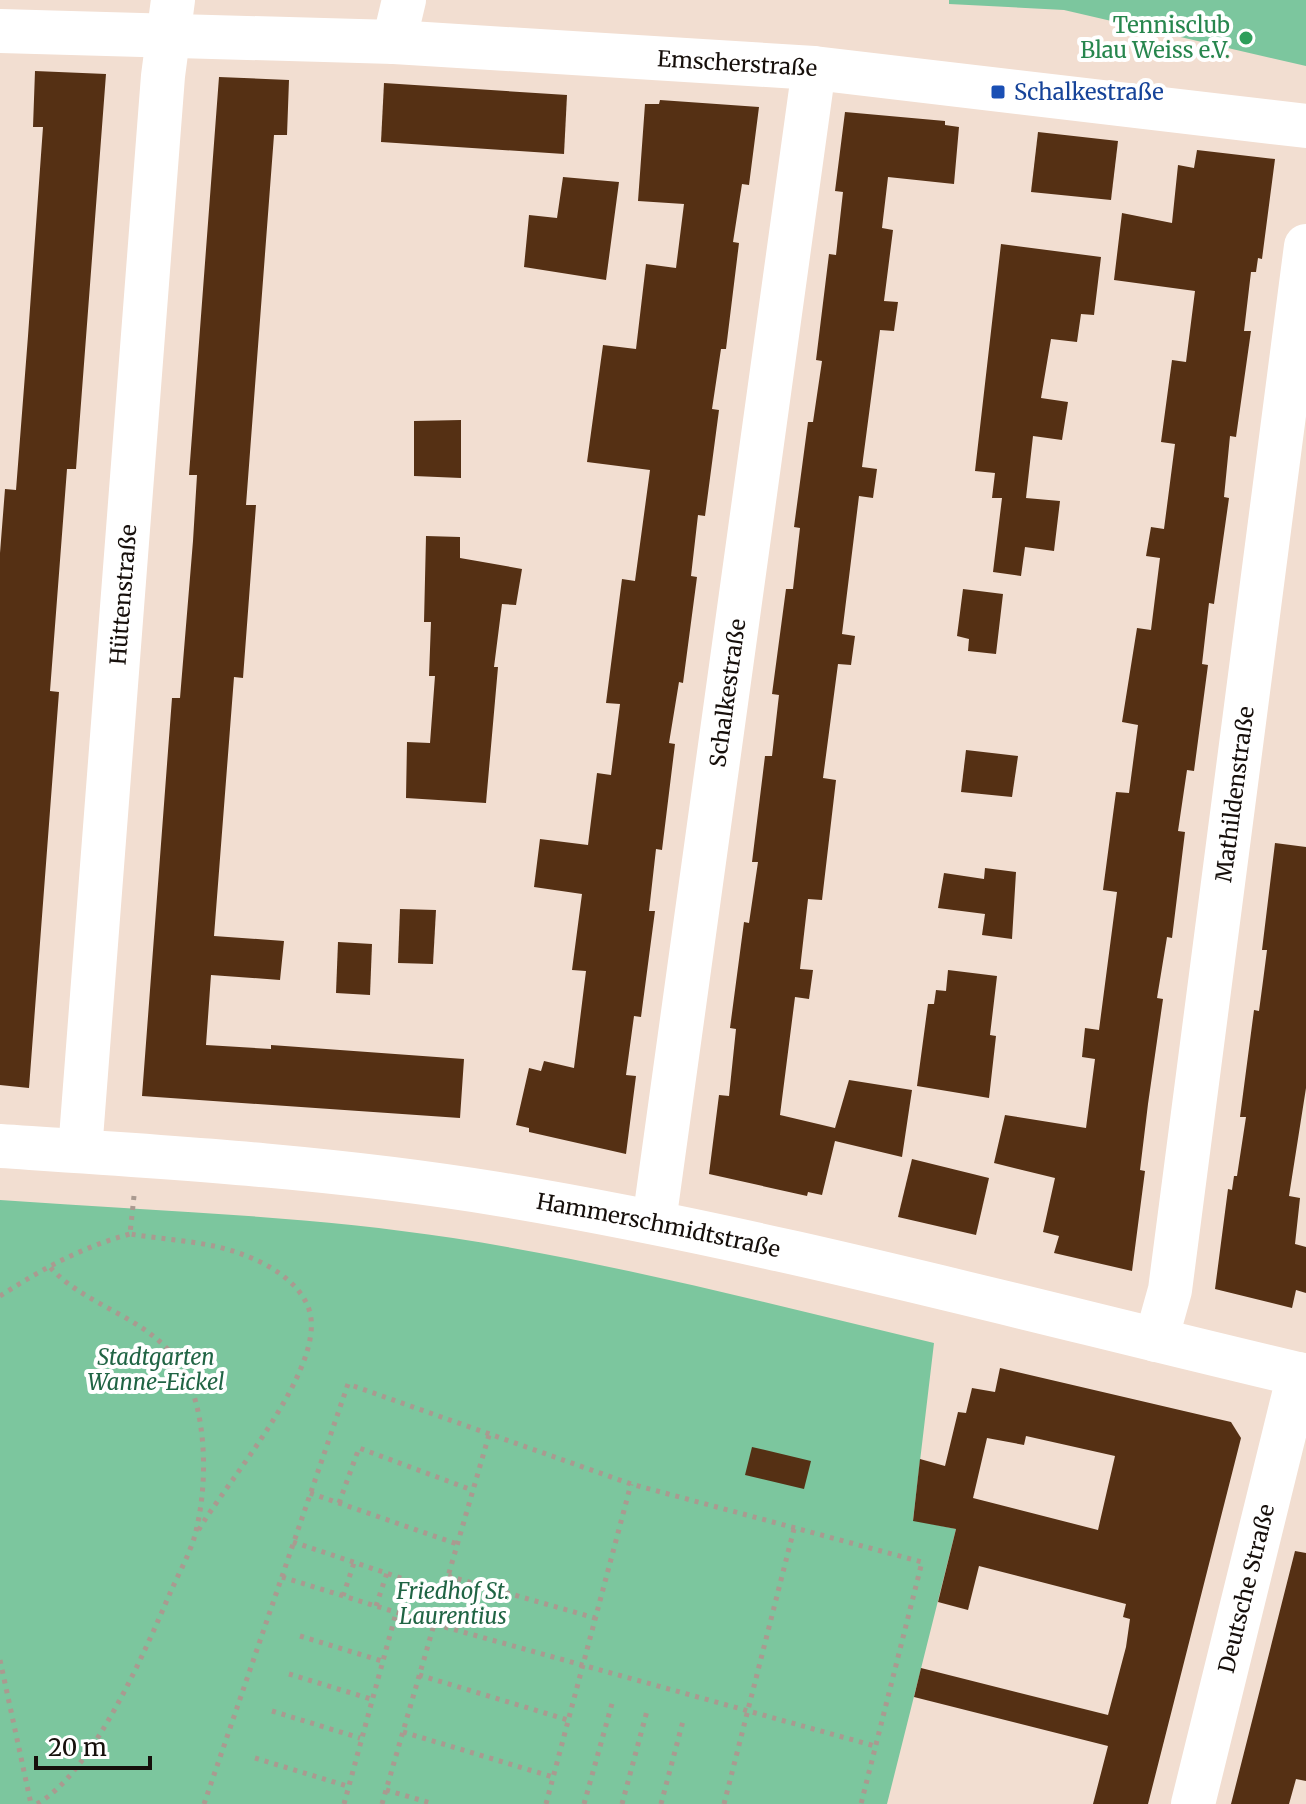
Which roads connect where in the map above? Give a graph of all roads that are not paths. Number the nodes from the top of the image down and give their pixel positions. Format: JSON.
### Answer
{"nodes":[{"id":1,"x":1,"y":0,"type":"edge"},
{"id":2,"x":404,"y":0,"type":"edge"},
{"id":3,"x":170,"y":19,"type":"edge"},
{"id":4,"x":0,"y":31,"type":"edge"},
{"id":5,"x":394,"y":42,"type":"junction"},
{"id":6,"x":814,"y":68,"type":"junction"},
{"id":7,"x":1306,"y":126,"type":"edge"},
{"id":8,"x":1306,"y":246,"type":"edge"},
{"id":9,"x":0,"y":1146,"type":"edge"},
{"id":10,"x":80,"y":1151,"type":"junction"},
{"id":11,"x":654,"y":1222,"type":"junction"},
{"id":12,"x":1156,"y":1340,"type":"junction"},
{"id":13,"x":1302,"y":1375,"type":"edge"},
{"id":14,"x":1193,"y":1804,"type":"edge"}],
"edges":[{"from":1,"to":4,"type":"street","name":"Emscherstraße"},
{"from":2,"to":5,"type":"street"},
{"from":3,"to":4,"type":"street","name":"Emscherstraße"},
{"from":3,"to":5,"type":"street","name":"Emscherstraße"},
{"from":3,"to":10,"type":"street","name":"Hüttenstraße"},
{"from":5,"to":6,"type":"street","name":"Emscherstraße"},
{"from":6,"to":7,"type":"street","name":"Emscherstraße"},
{"from":6,"to":11,"type":"street","name":"Schalkestraße"},
{"from":8,"to":12,"type":"street","name":"Mathildenstraße"},
{"from":9,"to":10,"type":"street","name":"Hammerschmidtstraße"},
{"from":10,"to":11,"type":"street","name":"Hammerschmidtstraße"},
{"from":11,"to":12,"type":"street","name":"Hammerschmidtstraße"},
{"from":12,"to":13,"type":"street","name":"Hammerschmidtstraße"},
{"from":13,"to":14,"type":"street","name":"Deutsche Straße"}]}
